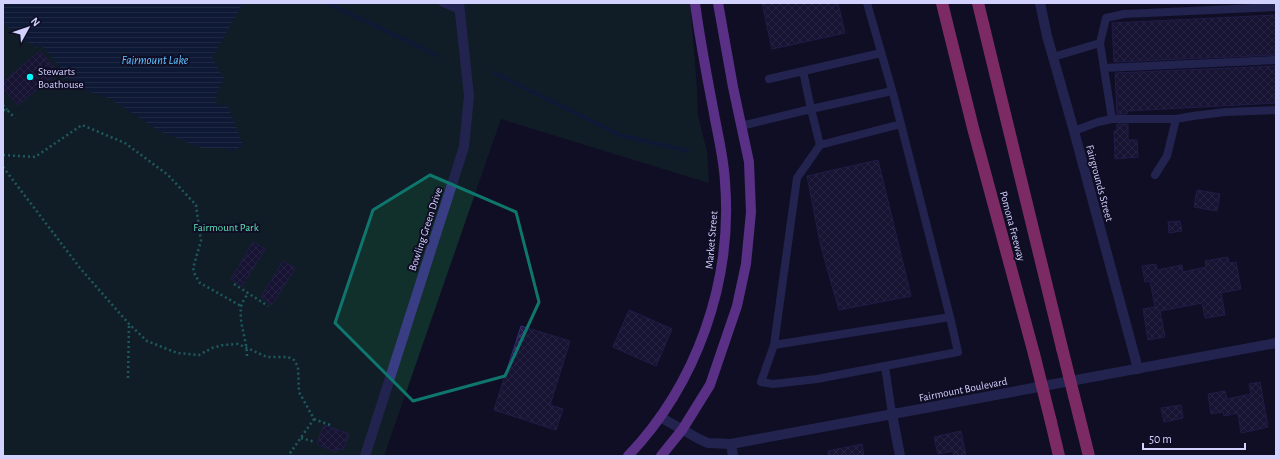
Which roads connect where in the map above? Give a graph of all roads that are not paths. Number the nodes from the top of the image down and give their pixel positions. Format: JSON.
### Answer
{"nodes":[{"id":1,"x":443,"y":3,"type":"edge"},
{"id":2,"x":695,"y":3,"type":"edge"},
{"id":3,"x":718,"y":3,"type":"edge"},
{"id":4,"x":867,"y":3,"type":"edge"},
{"id":5,"x":934,"y":3,"type":"edge"},
{"id":6,"x":978,"y":3,"type":"edge"},
{"id":7,"x":1040,"y":3,"type":"edge"},
{"id":8,"x":459,"y":6,"type":"edge"},
{"id":9,"x":1276,"y":7,"type":"edge"},
{"id":10,"x":943,"y":9,"type":"edge"},
{"id":11,"x":1100,"y":43,"type":"junction"},
{"id":12,"x":881,"y":53,"type":"junction"},
{"id":13,"x":1053,"y":57,"type":"junction"},
{"id":14,"x":1276,"y":60,"type":"edge"},
{"id":15,"x":1104,"y":68,"type":"junction"},
{"id":16,"x":803,"y":71,"type":"junction"},
{"id":17,"x":769,"y":79,"type":"dead end"},
{"id":18,"x":892,"y":91,"type":"junction"},
{"id":19,"x":811,"y":109,"type":"junction"},
{"id":20,"x":1276,"y":110,"type":"edge"},
{"id":21,"x":1112,"y":119,"type":"junction"},
{"id":22,"x":1176,"y":119,"type":"junction"},
{"id":23,"x":901,"y":124,"type":"junction"},
{"id":24,"x":741,"y":126,"type":"junction"},
{"id":25,"x":1074,"y":131,"type":"junction"},
{"id":26,"x":820,"y":145,"type":"junction"},
{"id":27,"x":1155,"y":175,"type":"dead end"},
{"id":28,"x":950,"y":317,"type":"junction"},
{"id":29,"x":1276,"y":343,"type":"edge"},
{"id":30,"x":774,"y":345,"type":"junction"},
{"id":31,"x":885,"y":366,"type":"junction"},
{"id":32,"x":1138,"y":369,"type":"junction"},
{"id":33,"x":892,"y":414,"type":"junction"},
{"id":34,"x":660,"y":417,"type":"junction"},
{"id":35,"x":682,"y":430,"type":"junction"},
{"id":36,"x":731,"y":444,"type":"junction"},
{"id":37,"x":365,"y":456,"type":"edge"},
{"id":38,"x":628,"y":456,"type":"edge"},
{"id":39,"x":661,"y":456,"type":"edge"},
{"id":40,"x":733,"y":456,"type":"edge"},
{"id":41,"x":900,"y":456,"type":"edge"},
{"id":42,"x":1059,"y":456,"type":"edge"},
{"id":43,"x":1089,"y":456,"type":"edge"}],
"edges":[{"from":1,"to":8,"type":"lane"},
{"from":2,"to":34,"type":"main road","name":"Market Street"},
{"from":3,"to":24,"type":"main road"},
{"from":4,"to":12,"type":"lane"},
{"from":5,"to":10,"type":"highway"},
{"from":6,"to":43,"type":"highway","name":"Pomona Freeway","bridge":true},
{"from":7,"to":13,"type":"street","name":"Fairgrounds Street"},
{"from":8,"to":37,"type":"street","name":"Bowling Green Drive"},
{"from":9,"to":11,"type":"lane"},
{"from":10,"to":42,"type":"highway","name":"Pomona Freeway","bridge":true},
{"from":11,"to":13,"type":"lane"},
{"from":11,"to":15,"type":"lane"},
{"from":12,"to":16,"type":"lane"},
{"from":12,"to":18,"type":"lane"},
{"from":13,"to":25,"type":"street","name":"Fairgrounds Street"},
{"from":14,"to":15,"type":"lane"},
{"from":15,"to":21,"type":"lane"},
{"from":16,"to":17,"type":"lane"},
{"from":16,"to":19,"type":"lane"},
{"from":18,"to":19,"type":"lane"},
{"from":18,"to":23,"type":"lane"},
{"from":19,"to":24,"type":"lane"},
{"from":19,"to":26,"type":"lane"},
{"from":20,"to":22,"type":"lane"},
{"from":21,"to":22,"type":"lane"},
{"from":21,"to":25,"type":"lane"},
{"from":22,"to":27,"type":"lane"},
{"from":23,"to":26,"type":"lane"},
{"from":23,"to":28,"type":"lane"},
{"from":24,"to":35,"type":"main road"},
{"from":25,"to":32,"type":"street","name":"Fairgrounds Street"},
{"from":26,"to":30,"type":"lane"},
{"from":28,"to":30,"type":"lane"},
{"from":28,"to":31,"type":"lane"},
{"from":29,"to":32,"type":"street","name":"Fairmount Boulevard"},
{"from":30,"to":31,"type":"lane"},
{"from":31,"to":33,"type":"lane"},
{"from":32,"to":33,"type":"street","name":"Fairmount Boulevard"},
{"from":33,"to":36,"type":"street","name":"Fairmount Boulevard"},
{"from":33,"to":41,"type":"street"},
{"from":34,"to":35,"type":"street","name":"Fairmount Boulevard"},
{"from":34,"to":38,"type":"main road","name":"Market Street"},
{"from":35,"to":36,"type":"street","name":"Fairmount Boulevard"},
{"from":35,"to":39,"type":"main road"},
{"from":36,"to":40,"type":"street"}]}
